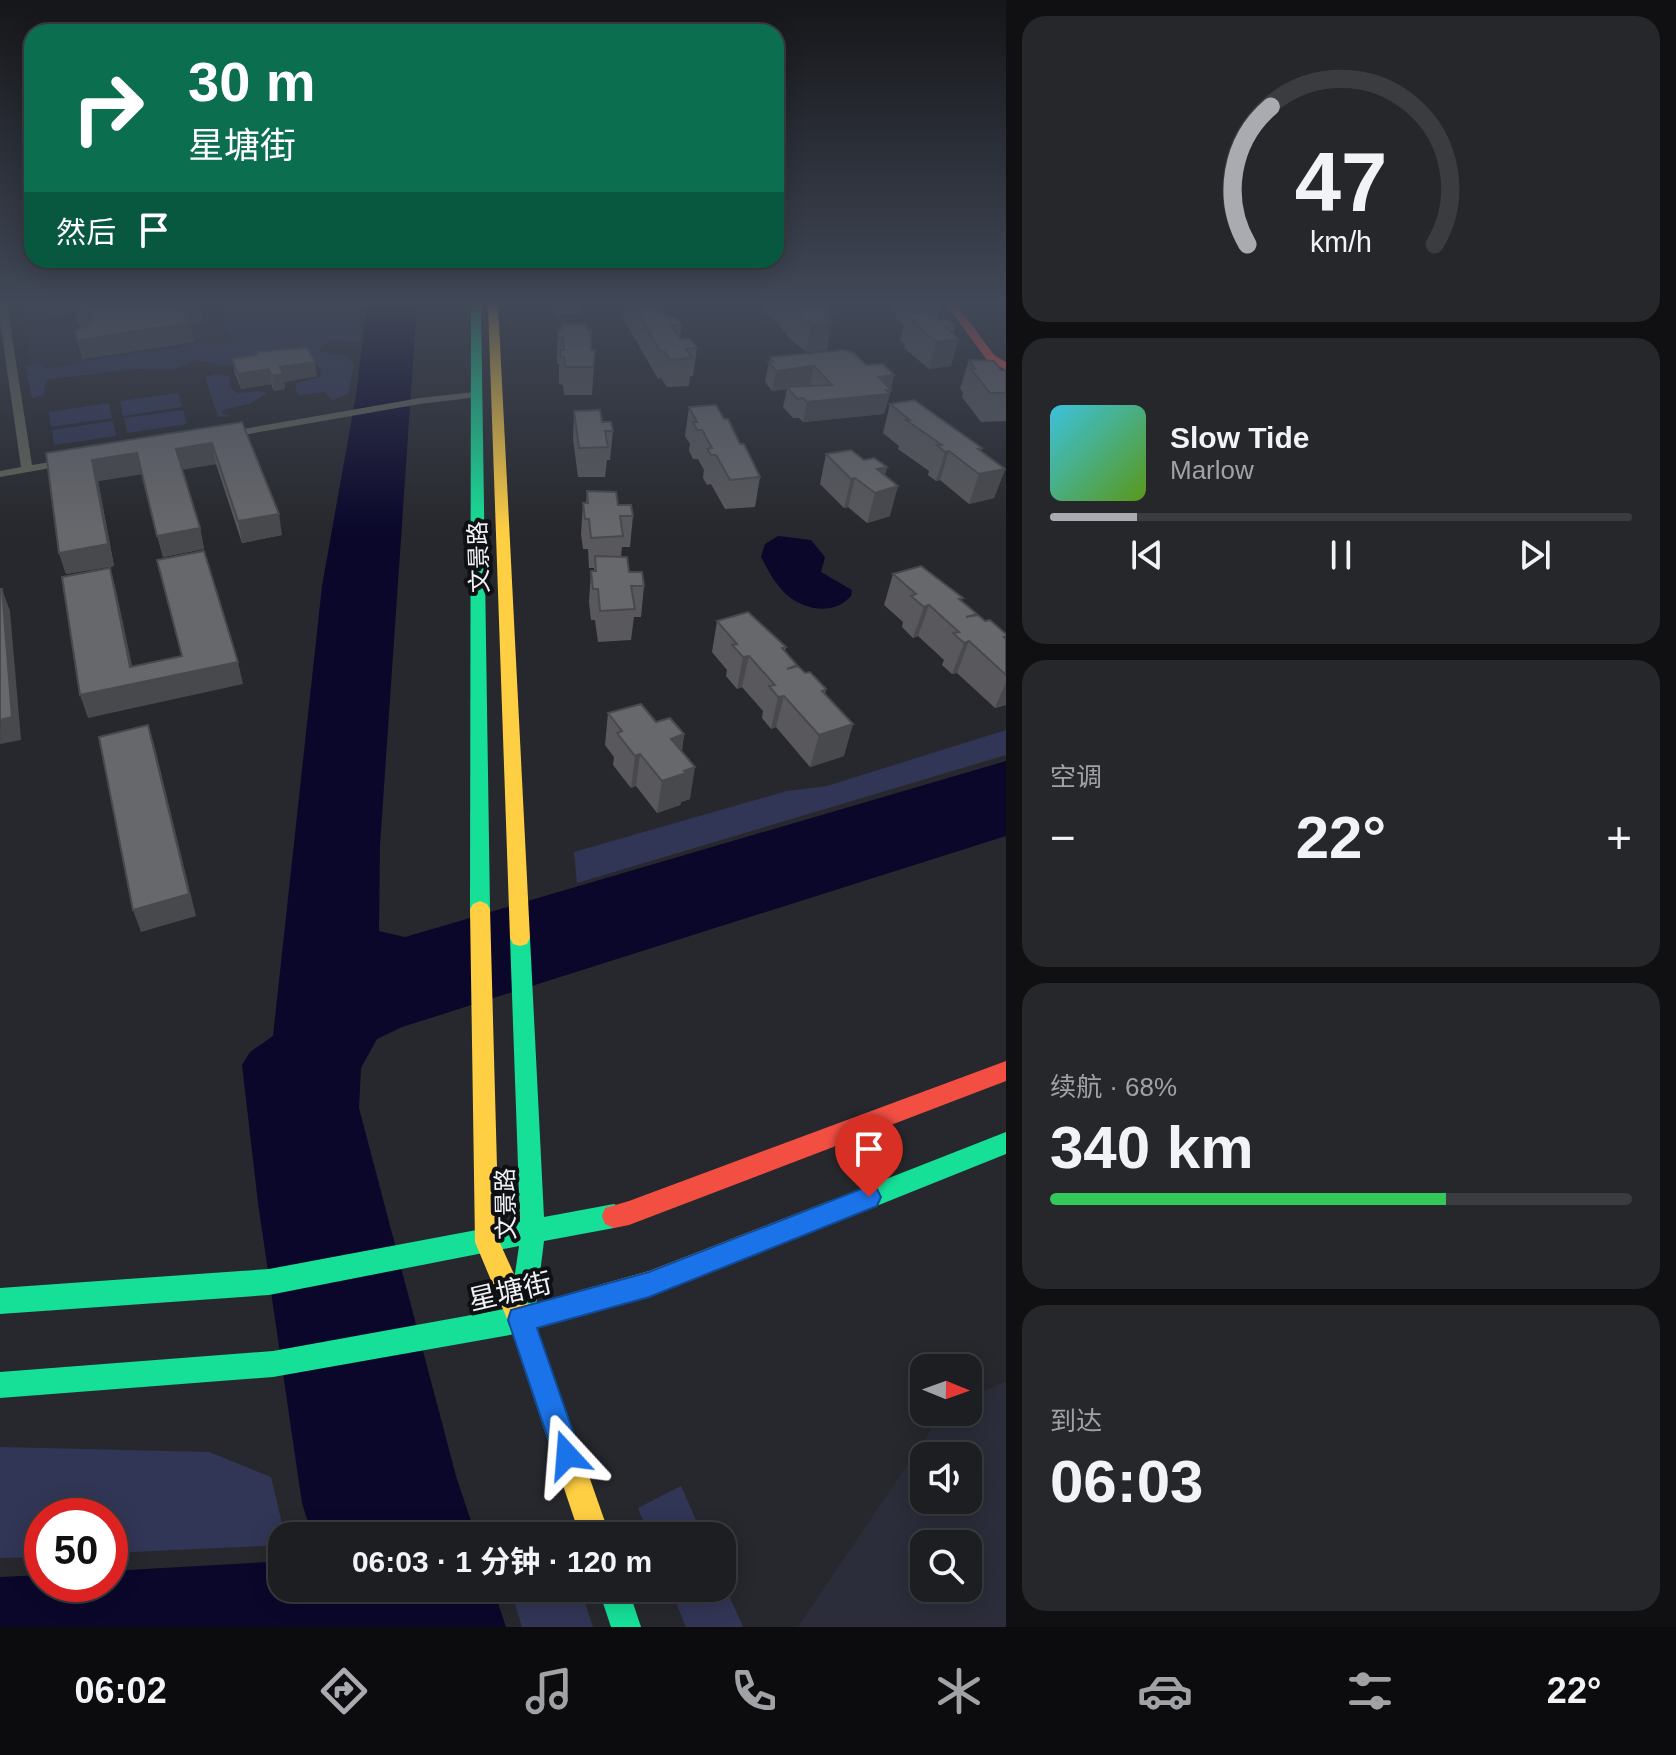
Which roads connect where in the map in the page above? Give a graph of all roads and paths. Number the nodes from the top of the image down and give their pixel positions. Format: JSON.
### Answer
{"nodes":[{"id":1,"x":13,"y":380,"type":"edge"},
{"id":2,"x":474,"y":380,"type":"edge"},
{"id":3,"x":496,"y":380,"type":"edge"},
{"id":4,"x":474,"y":395,"type":"junction"},
{"id":5,"x":216,"y":437,"type":"edge"},
{"id":6,"x":74,"y":462,"type":"edge"},
{"id":7,"x":27,"y":470,"type":"junction"},
{"id":8,"x":0,"y":474,"type":"edge"},
{"id":9,"x":1006,"y":1071,"type":"edge"},
{"id":10,"x":1006,"y":1143,"type":"edge"},
{"id":11,"x":533,"y":1233,"type":"junction"},
{"id":12,"x":487,"y":1242,"type":"junction"},
{"id":13,"x":0,"y":1301,"type":"edge"},
{"id":14,"x":521,"y":1320,"type":"junction"},
{"id":15,"x":0,"y":1385,"type":"edge"},
{"id":16,"x":590,"y":1522,"type":"edge"},
{"id":17,"x":618,"y":1602,"type":"edge"},
{"id":18,"x":626,"y":1627,"type":"edge"}],
"edges":[{"from":1,"to":7,"type":"street"},
{"from":2,"to":4,"type":"main road","name":"文景路"},
{"from":3,"to":11,"type":"main road","name":"文景路"},
{"from":4,"to":5,"type":"street"},
{"from":4,"to":12,"type":"main road","name":"文景路"},
{"from":6,"to":7,"type":"street"},
{"from":7,"to":8,"type":"street"},
{"from":9,"to":11,"type":"main road","name":"星塘街"},
{"from":10,"to":14,"type":"main road","name":"星塘街"},
{"from":11,"to":12,"type":"main road","name":"星塘街"},
{"from":11,"to":14,"type":"main road","name":"文景路"},
{"from":12,"to":13,"type":"main road","name":"星塘街"},
{"from":12,"to":14,"type":"main road","name":"文景路"},
{"from":14,"to":15,"type":"main road","name":"星塘街"},
{"from":14,"to":16,"type":"main road"},
{"from":17,"to":18,"type":"main road"}]}
